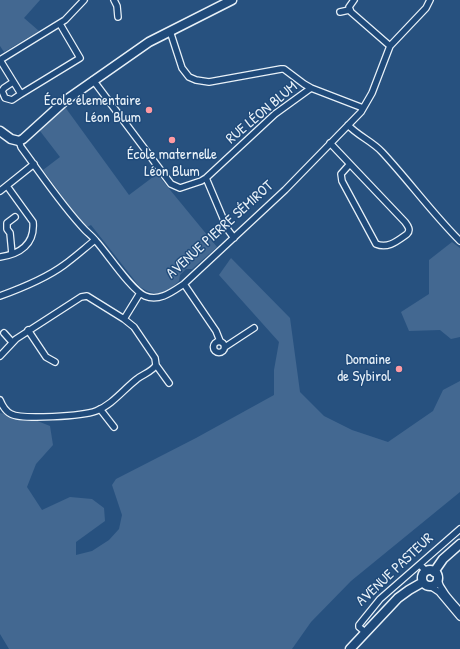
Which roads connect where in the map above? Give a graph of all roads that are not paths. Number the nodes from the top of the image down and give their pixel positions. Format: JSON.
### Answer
{"nodes":[{"id":1,"x":84,"y":0,"type":"edge"},
{"id":2,"x":114,"y":0,"type":"edge"},
{"id":3,"x":232,"y":0,"type":"edge"},
{"id":4,"x":354,"y":0,"type":"edge"},
{"id":5,"x":430,"y":0,"type":"edge"},
{"id":6,"x":349,"y":10,"type":"junction"},
{"id":7,"x":340,"y":12,"type":"dead end"},
{"id":8,"x":118,"y":17,"type":"dead end"},
{"id":9,"x":60,"y":24,"type":"junction"},
{"id":10,"x":170,"y":31,"type":"junction"},
{"id":11,"x":390,"y":46,"type":"junction"},
{"id":12,"x":0,"y":60,"type":"edge"},
{"id":13,"x":93,"y":80,"type":"junction"},
{"id":14,"x":13,"y":82,"type":"junction"},
{"id":15,"x":311,"y":88,"type":"junction"},
{"id":16,"x":21,"y":94,"type":"junction"},
{"id":17,"x":363,"y":108,"type":"junction"},
{"id":18,"x":348,"y":125,"type":"junction"},
{"id":19,"x":0,"y":131,"type":"edge"},
{"id":20,"x":19,"y":141,"type":"junction"},
{"id":21,"x":330,"y":143,"type":"junction"},
{"id":22,"x":34,"y":164,"type":"junction"},
{"id":23,"x":349,"y":165,"type":"junction"},
{"id":24,"x":206,"y":178,"type":"junction"},
{"id":25,"x":7,"y":186,"type":"junction"},
{"id":26,"x":0,"y":190,"type":"edge"},
{"id":27,"x":15,"y":217,"type":"dead end"},
{"id":28,"x":234,"y":238,"type":"junction"},
{"id":29,"x":95,"y":240,"type":"junction"},
{"id":30,"x":460,"y":241,"type":"edge"},
{"id":31,"x":12,"y":254,"type":"junction"},
{"id":32,"x":0,"y":256,"type":"edge"},
{"id":33,"x":184,"y":284,"type":"junction"},
{"id":34,"x":140,"y":293,"type":"junction"},
{"id":35,"x":0,"y":296,"type":"edge"},
{"id":36,"x":124,"y":319,"type":"junction"},
{"id":37,"x":254,"y":328,"type":"dead end"},
{"id":38,"x":28,"y":330,"type":"junction"},
{"id":39,"x":4,"y":333,"type":"dead end"},
{"id":40,"x":220,"y":341,"type":"junction"},
{"id":41,"x":12,"y":342,"type":"junction"},
{"id":42,"x":225,"y":347,"type":"junction"},
{"id":43,"x":0,"y":356,"type":"edge"},
{"id":44,"x":55,"y":362,"type":"dead end"},
{"id":45,"x":156,"y":365,"type":"junction"},
{"id":46,"x":169,"y":382,"type":"dead end"},
{"id":47,"x":0,"y":400,"type":"edge"},
{"id":48,"x":100,"y":409,"type":"junction"},
{"id":49,"x":114,"y":427,"type":"dead end"},
{"id":50,"x":460,"y":530,"type":"edge"},
{"id":51,"x":460,"y":544,"type":"edge"},
{"id":52,"x":420,"y":564,"type":"junction"},
{"id":53,"x":432,"y":574,"type":"junction"},
{"id":54,"x":426,"y":584,"type":"junction"},
{"id":55,"x":460,"y":611,"type":"edge"},
{"id":56,"x":460,"y":617,"type":"edge"},
{"id":57,"x":365,"y":632,"type":"junction"},
{"id":58,"x":350,"y":649,"type":"edge"}],
"edges":[{"from":1,"to":9,"type":"street"},
{"from":2,"to":8,"type":"street"},
{"from":3,"to":10,"type":"street"},
{"from":4,"to":6,"type":"street"},
{"from":5,"to":11,"type":"street"},
{"from":6,"to":7,"type":"street"},
{"from":6,"to":11,"type":"street"},
{"from":9,"to":12,"type":"street"},
{"from":9,"to":16,"type":"street"},
{"from":10,"to":13,"type":"street"},
{"from":10,"to":15,"type":"street"},
{"from":11,"to":17,"type":"street","name":"AVENUE PIERRE SÉMIROT"},
{"from":12,"to":14,"type":"street"},
{"from":13,"to":20,"type":"street"},
{"from":13,"to":24,"type":"street","name":"RUE LÉON BLUM"},
{"from":14,"to":16,"type":"street"},
{"from":14,"to":16,"type":"street"},
{"from":15,"to":17,"type":"street","name":"RUE LÉON BLUM"},
{"from":15,"to":24,"type":"street","name":"RUE LÉON BLUM"},
{"from":17,"to":18,"type":"street","name":"AVENUE PIERRE SÉMIROT"},
{"from":18,"to":21,"type":"street","name":"AVENUE PIERRE SÉMIROT"},
{"from":18,"to":30,"type":"street"},
{"from":19,"to":20,"type":"street"},
{"from":20,"to":22,"type":"street"},
{"from":21,"to":23,"type":"street"},
{"from":21,"to":28,"type":"street","name":"AVENUE PIERRE SÉMIROT"},
{"from":22,"to":25,"type":"street"},
{"from":22,"to":29,"type":"street"},
{"from":23,"to":23,"type":"street"},
{"from":24,"to":28,"type":"street"},
{"from":25,"to":26,"type":"street"},
{"from":25,"to":31,"type":"street"},
{"from":27,"to":31,"type":"street"},
{"from":28,"to":33,"type":"street","name":"AVENUE PIERRE SÉMIROT"},
{"from":29,"to":34,"type":"street"},
{"from":29,"to":35,"type":"street"},
{"from":31,"to":32,"type":"street"},
{"from":33,"to":34,"type":"street","name":"AVENUE PIERRE SÉMIROT"},
{"from":33,"to":40,"type":"street"},
{"from":34,"to":36,"type":"street"},
{"from":36,"to":38,"type":"street"},
{"from":36,"to":45,"type":"street"},
{"from":37,"to":42,"type":"street"},
{"from":38,"to":41,"type":"street"},
{"from":38,"to":44,"type":"street"},
{"from":39,"to":41,"type":"street"},
{"from":40,"to":42,"type":"street"},
{"from":40,"to":42,"type":"street"},
{"from":41,"to":43,"type":"street"},
{"from":45,"to":46,"type":"street"},
{"from":45,"to":48,"type":"street"},
{"from":47,"to":48,"type":"street"},
{"from":48,"to":49,"type":"street"},
{"from":50,"to":52,"type":"street","name":"AVENUE PASTEUR"},
{"from":51,"to":53,"type":"street","name":"AVENUE PASTEUR"},
{"from":52,"to":53,"type":"street"},
{"from":52,"to":57,"type":"street","name":"AVENUE PASTEUR"},
{"from":53,"to":54,"type":"street","name":"AVENUE PASTEUR"},
{"from":53,"to":54,"type":"street"},
{"from":53,"to":55,"type":"street"},
{"from":54,"to":56,"type":"street"},
{"from":54,"to":57,"type":"street","name":"AVENUE PASTEUR"},
{"from":57,"to":58,"type":"street","name":"AVENUE PASTEUR"}]}
